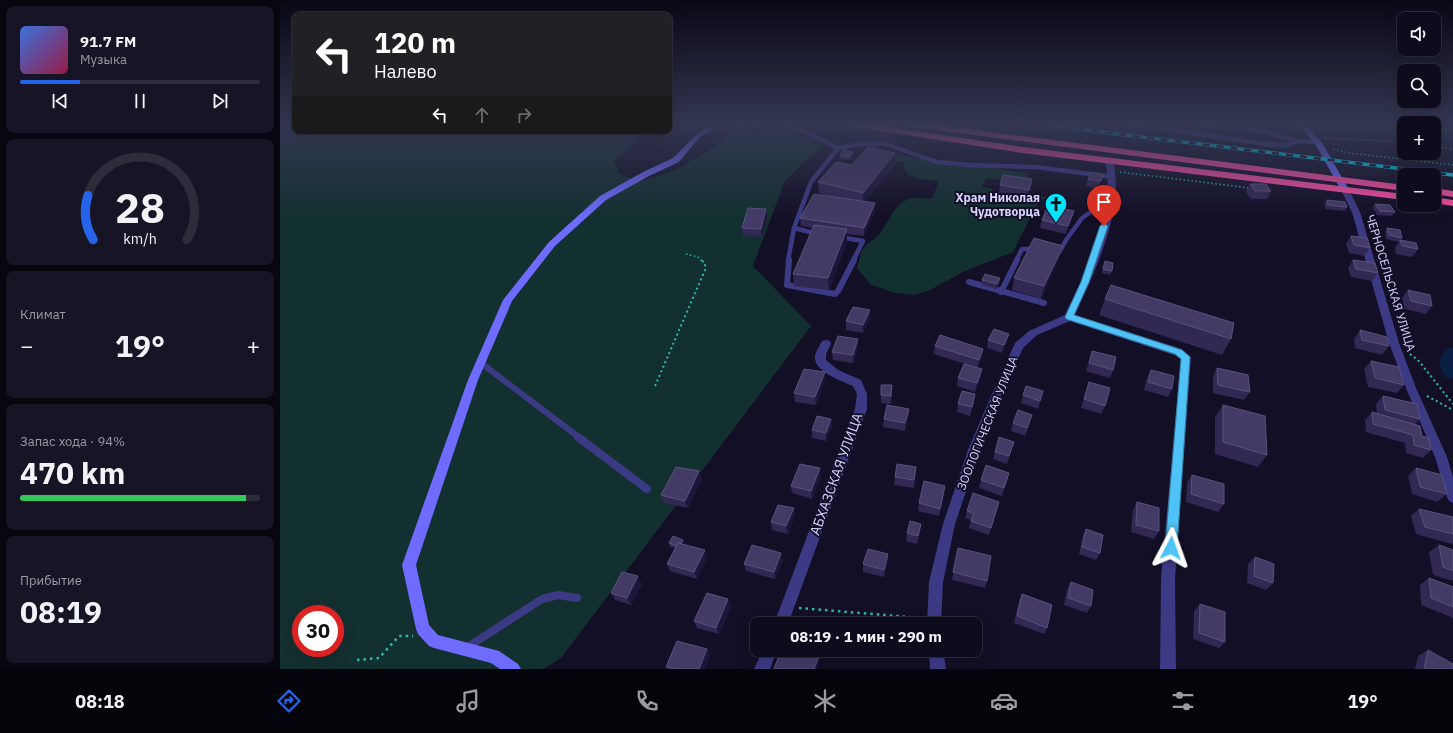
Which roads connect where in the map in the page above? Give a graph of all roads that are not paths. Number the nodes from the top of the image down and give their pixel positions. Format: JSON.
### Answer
{"nodes":[{"id":1,"x":680,"y":155,"type":"edge"},
{"id":2,"x":832,"y":155,"type":"edge"},
{"id":3,"x":914,"y":155,"type":"edge"},
{"id":4,"x":1074,"y":155,"type":"edge"},
{"id":5,"x":1136,"y":155,"type":"edge"},
{"id":6,"x":1325,"y":155,"type":"edge"},
{"id":7,"x":1109,"y":161,"type":"junction"},
{"id":8,"x":1113,"y":177,"type":"junction"},
{"id":9,"x":1340,"y":180,"type":"junction"},
{"id":10,"x":1397,"y":187,"type":"edge"},
{"id":11,"x":1112,"y":190,"type":"junction"},
{"id":12,"x":1345,"y":190,"type":"junction"},
{"id":13,"x":1441,"y":192,"type":"edge"},
{"id":14,"x":1453,"y":194,"type":"edge"},
{"id":15,"x":1397,"y":196,"type":"edge"},
{"id":16,"x":1441,"y":201,"type":"edge"},
{"id":17,"x":1453,"y":203,"type":"edge"},
{"id":18,"x":794,"y":228,"type":"junction"},
{"id":19,"x":827,"y":235,"type":"edge"},
{"id":20,"x":834,"y":236,"type":"edge"},
{"id":21,"x":1043,"y":251,"type":"edge"},
{"id":22,"x":1050,"y":252,"type":"edge"},
{"id":23,"x":969,"y":282,"type":"dead end"},
{"id":24,"x":1001,"y":292,"type":"junction"},
{"id":25,"x":1044,"y":303,"type":"dead end"},
{"id":26,"x":1069,"y":317,"type":"junction"},
{"id":27,"x":826,"y":344,"type":"dead end"},
{"id":28,"x":481,"y":363,"type":"junction"},
{"id":29,"x":647,"y":489,"type":"dead end"},
{"id":30,"x":1453,"y":497,"type":"edge"},
{"id":31,"x":578,"y":598,"type":"dead end"},
{"id":32,"x":784,"y":617,"type":"edge"},
{"id":33,"x":933,"y":617,"type":"edge"},
{"id":34,"x":464,"y":648,"type":"junction"},
{"id":35,"x":767,"y":657,"type":"edge"},
{"id":36,"x":937,"y":657,"type":"edge"},
{"id":37,"x":513,"y":669,"type":"edge"},
{"id":38,"x":762,"y":669,"type":"edge"},
{"id":39,"x":938,"y":669,"type":"edge"},
{"id":40,"x":1168,"y":669,"type":"edge"}],
"edges":[{"from":1,"to":28,"type":"street"},
{"from":2,"to":18,"type":"lane"},
{"from":3,"to":8,"type":"lane"},
{"from":4,"to":7,"type":"highway"},
{"from":5,"to":9,"type":"highway"},
{"from":6,"to":9,"type":"street"},
{"from":7,"to":8,"type":"street"},
{"from":7,"to":12,"type":"highway"},
{"from":8,"to":11,"type":"street"},
{"from":9,"to":10,"type":"highway"},
{"from":9,"to":12,"type":"street"},
{"from":11,"to":22,"type":"lane"},
{"from":11,"to":26,"type":"street"},
{"from":12,"to":15,"type":"highway"},
{"from":12,"to":30,"type":"street","name":"ЧЕРНОСЕЛЬСКАЯ УЛИЦА"},
{"from":13,"to":14,"type":"highway"},
{"from":16,"to":17,"type":"highway"},
{"from":18,"to":19,"type":"lane"},
{"from":18,"to":20,"type":"lane"},
{"from":21,"to":24,"type":"lane"},
{"from":23,"to":24,"type":"lane"},
{"from":24,"to":25,"type":"lane"},
{"from":26,"to":33,"type":"street","name":"ЗООЛОГИЧЕСКАЯ УЛИЦА"},
{"from":26,"to":40,"type":"street"},
{"from":27,"to":32,"type":"street","name":"АБХАЗСКАЯ УЛИЦА"},
{"from":28,"to":29,"type":"lane"},
{"from":28,"to":34,"type":"street"},
{"from":31,"to":34,"type":"lane"},
{"from":34,"to":37,"type":"street"},
{"from":35,"to":38,"type":"street"},
{"from":36,"to":39,"type":"street"}]}
